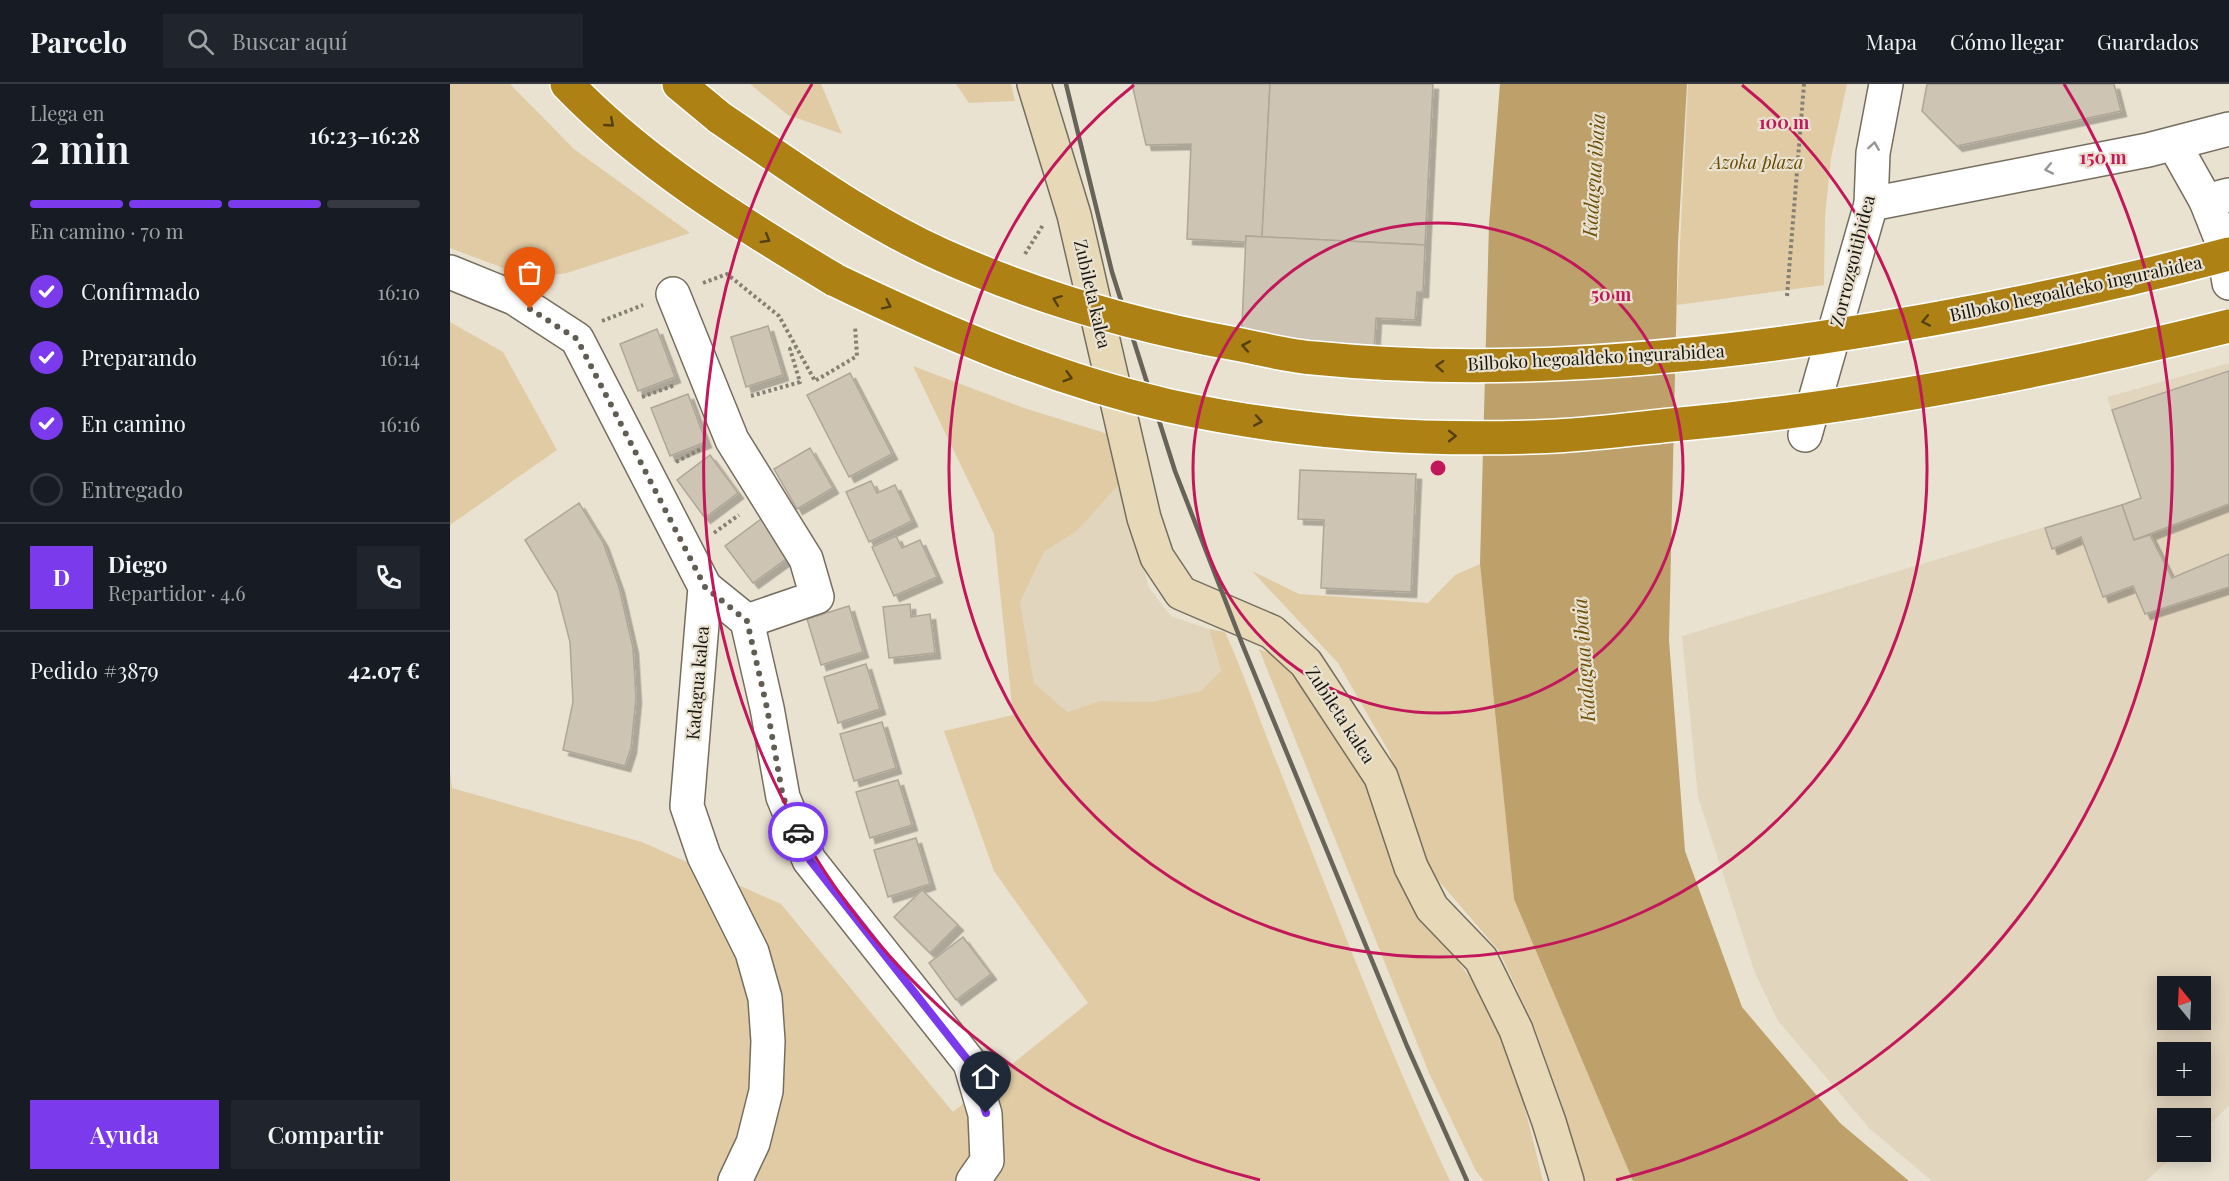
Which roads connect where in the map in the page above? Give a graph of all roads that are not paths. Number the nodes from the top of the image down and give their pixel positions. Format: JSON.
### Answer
{"nodes":[{"id":1,"x":567,"y":84,"type":"edge"},
{"id":2,"x":680,"y":84,"type":"edge"},
{"id":3,"x":1034,"y":84,"type":"edge"},
{"id":4,"x":1886,"y":84,"type":"edge"},
{"id":5,"x":2229,"y":129,"type":"edge"},
{"id":6,"x":2174,"y":144,"type":"junction"},
{"id":7,"x":2218,"y":198,"type":"edge"},
{"id":8,"x":1871,"y":204,"type":"junction"},
{"id":9,"x":2229,"y":254,"type":"edge"},
{"id":10,"x":450,"y":272,"type":"edge"},
{"id":11,"x":2229,"y":283,"type":"edge"},
{"id":12,"x":673,"y":294,"type":"dead end"},
{"id":13,"x":2229,"y":326,"type":"edge"},
{"id":14,"x":1805,"y":435,"type":"dead end"},
{"id":15,"x":705,"y":587,"type":"junction"},
{"id":16,"x":747,"y":621,"type":"junction"},
{"id":17,"x":735,"y":1181,"type":"edge"},
{"id":18,"x":973,"y":1181,"type":"edge"},
{"id":19,"x":1567,"y":1181,"type":"edge"}],
"edges":[{"from":1,"to":13,"type":"highway","one_way":true,"bridge":true},
{"from":9,"to":2,"type":"highway","name":"Bilboko hegoaldeko ingurabidea","one_way":true,"bridge":true},
{"from":3,"to":19,"type":"street","name":"Zubileta kalea"},
{"from":8,"to":4,"type":"street","name":"Zorrozgoitibidea","one_way":true},
{"from":5,"to":6,"type":"street"},
{"from":6,"to":7,"type":"street"},
{"from":6,"to":8,"type":"street","one_way":true},
{"from":7,"to":11,"type":"street"},
{"from":8,"to":14,"type":"street","name":"Zorrozgoitibidea"},
{"from":10,"to":15,"type":"street"},
{"from":12,"to":16,"type":"street"},
{"from":15,"to":16,"type":"street"},
{"from":15,"to":17,"type":"street","name":"Kadagua kalea"},
{"from":16,"to":18,"type":"street"}]}
